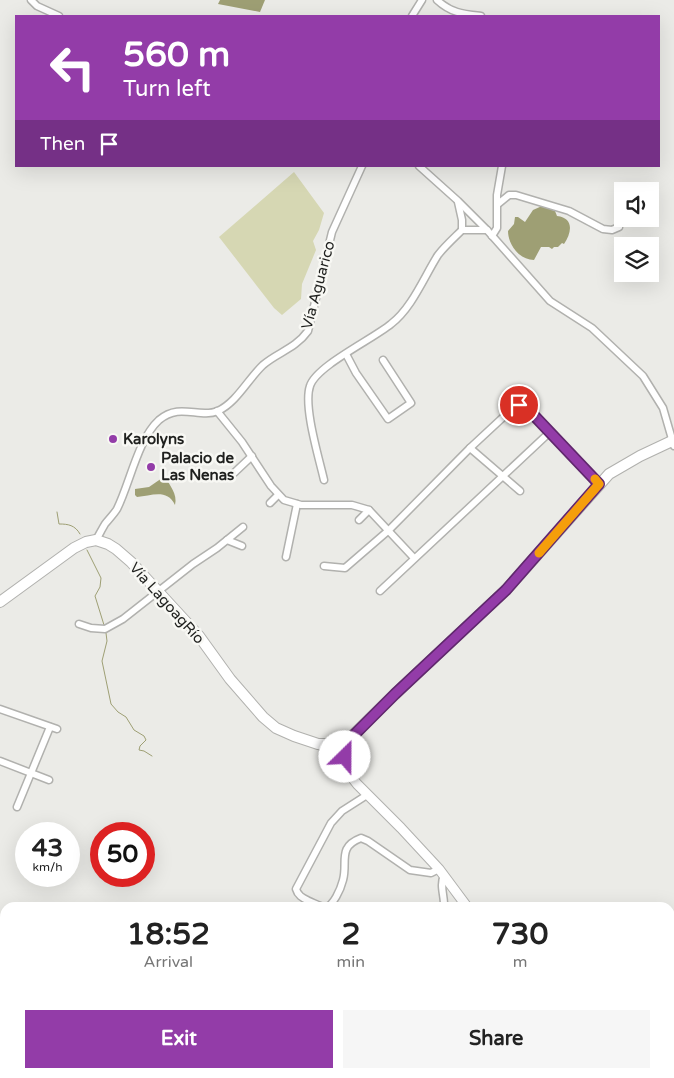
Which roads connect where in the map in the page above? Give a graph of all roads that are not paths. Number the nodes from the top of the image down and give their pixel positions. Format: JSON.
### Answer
{"nodes":[{"id":1,"x":31,"y":0,"type":"edge"},
{"id":2,"x":422,"y":0,"type":"edge"},
{"id":3,"x":437,"y":0,"type":"edge"},
{"id":4,"x":57,"y":15,"type":"edge"},
{"id":5,"x":413,"y":15,"type":"edge"},
{"id":6,"x":470,"y":15,"type":"edge"},
{"id":7,"x":362,"y":167,"type":"edge"},
{"id":8,"x":420,"y":167,"type":"edge"},
{"id":9,"x":502,"y":167,"type":"edge"},
{"id":10,"x":458,"y":201,"type":"junction"},
{"id":11,"x":498,"y":204,"type":"junction"},
{"id":12,"x":619,"y":227,"type":"dead end"},
{"id":13,"x":462,"y":230,"type":"junction"},
{"id":14,"x":487,"y":230,"type":"junction"},
{"id":15,"x":492,"y":236,"type":"junction"},
{"id":16,"x":346,"y":354,"type":"junction"},
{"id":17,"x":383,"y":360,"type":"dead end"},
{"id":18,"x":217,"y":411,"type":"junction"},
{"id":19,"x":550,"y":432,"type":"junction"},
{"id":20,"x":673,"y":442,"type":"edge"},
{"id":21,"x":470,"y":448,"type":"junction"},
{"id":22,"x":252,"y":456,"type":"junction"},
{"id":23,"x":234,"y":473,"type":"dead end"},
{"id":24,"x":503,"y":477,"type":"junction"},
{"id":25,"x":324,"y":480,"type":"dead end"},
{"id":26,"x":599,"y":484,"type":"junction"},
{"id":27,"x":520,"y":491,"type":"dead end"},
{"id":28,"x":278,"y":495,"type":"junction"},
{"id":29,"x":270,"y":503,"type":"dead end"},
{"id":30,"x":297,"y":504,"type":"junction"},
{"id":31,"x":369,"y":510,"type":"junction"},
{"id":32,"x":359,"y":520,"type":"dead end"},
{"id":33,"x":243,"y":527,"type":"dead end"},
{"id":34,"x":389,"y":530,"type":"junction"},
{"id":35,"x":96,"y":540,"type":"junction"},
{"id":36,"x":227,"y":540,"type":"junction"},
{"id":37,"x":242,"y":546,"type":"dead end"},
{"id":38,"x":286,"y":557,"type":"dead end"},
{"id":39,"x":414,"y":558,"type":"junction"},
{"id":40,"x":324,"y":566,"type":"dead end"},
{"id":41,"x":158,"y":591,"type":"junction"},
{"id":42,"x":380,"y":591,"type":"dead end"},
{"id":43,"x":0,"y":602,"type":"edge"},
{"id":44,"x":78,"y":624,"type":"dead end"},
{"id":45,"x":0,"y":709,"type":"edge"},
{"id":46,"x":50,"y":727,"type":"junction"},
{"id":47,"x":57,"y":729,"type":"dead end"},
{"id":48,"x":351,"y":738,"type":"junction"},
{"id":49,"x":318,"y":744,"type":"junction"},
{"id":50,"x":0,"y":761,"type":"edge"},
{"id":51,"x":346,"y":769,"type":"junction"},
{"id":52,"x":31,"y":774,"type":"junction"},
{"id":53,"x":50,"y":780,"type":"dead end"},
{"id":54,"x":367,"y":794,"type":"junction"},
{"id":55,"x":17,"y":807,"type":"dead end"},
{"id":56,"x":441,"y":873,"type":"junction"},
{"id":57,"x":312,"y":902,"type":"edge"},
{"id":58,"x":332,"y":902,"type":"edge"},
{"id":59,"x":444,"y":902,"type":"edge"},
{"id":60,"x":463,"y":902,"type":"edge"}],
"edges":[{"from":1,"to":4,"type":"street"},
{"from":2,"to":5,"type":"street"},
{"from":3,"to":6,"type":"street"},
{"from":7,"to":18,"type":"street","name":"Vía Aguarico"},
{"from":8,"to":10,"type":"street"},
{"from":9,"to":11,"type":"street"},
{"from":10,"to":13,"type":"street"},
{"from":10,"to":14,"type":"street"},
{"from":11,"to":12,"type":"street"},
{"from":11,"to":15,"type":"street"},
{"from":13,"to":14,"type":"street"},
{"from":13,"to":16,"type":"street"},
{"from":14,"to":15,"type":"street"},
{"from":15,"to":20,"type":"street"},
{"from":16,"to":17,"type":"street"},
{"from":16,"to":25,"type":"street"},
{"from":18,"to":22,"type":"street"},
{"from":18,"to":35,"type":"street"},
{"from":19,"to":21,"type":"street"},
{"from":19,"to":24,"type":"street"},
{"from":19,"to":26,"type":"street"},
{"from":20,"to":26,"type":"highway"},
{"from":21,"to":24,"type":"street"},
{"from":21,"to":34,"type":"street"},
{"from":22,"to":23,"type":"street"},
{"from":22,"to":28,"type":"street"},
{"from":24,"to":27,"type":"street"},
{"from":24,"to":39,"type":"street"},
{"from":26,"to":48,"type":"highway"},
{"from":28,"to":29,"type":"street"},
{"from":28,"to":30,"type":"street"},
{"from":30,"to":31,"type":"street"},
{"from":30,"to":38,"type":"street"},
{"from":31,"to":32,"type":"street"},
{"from":31,"to":34,"type":"street"},
{"from":33,"to":36,"type":"street"},
{"from":34,"to":39,"type":"street"},
{"from":34,"to":40,"type":"street"},
{"from":35,"to":41,"type":"highway","name":"Vía LagoagRío"},
{"from":35,"to":43,"type":"highway"},
{"from":36,"to":37,"type":"street"},
{"from":36,"to":41,"type":"street"},
{"from":39,"to":42,"type":"street"},
{"from":41,"to":44,"type":"street"},
{"from":41,"to":49,"type":"highway","name":"Vía LagoagRío"},
{"from":45,"to":46,"type":"street"},
{"from":46,"to":47,"type":"street"},
{"from":46,"to":52,"type":"street"},
{"from":48,"to":49,"type":"highway"},
{"from":48,"to":51,"type":"main road"},
{"from":49,"to":51,"type":"main road"},
{"from":50,"to":52,"type":"street"},
{"from":51,"to":54,"type":"main road"},
{"from":52,"to":53,"type":"street"},
{"from":52,"to":55,"type":"street"},
{"from":54,"to":56,"type":"main road"},
{"from":54,"to":57,"type":"street"},
{"from":56,"to":58,"type":"street"},
{"from":56,"to":59,"type":"street"},
{"from":56,"to":60,"type":"main road"}]}
